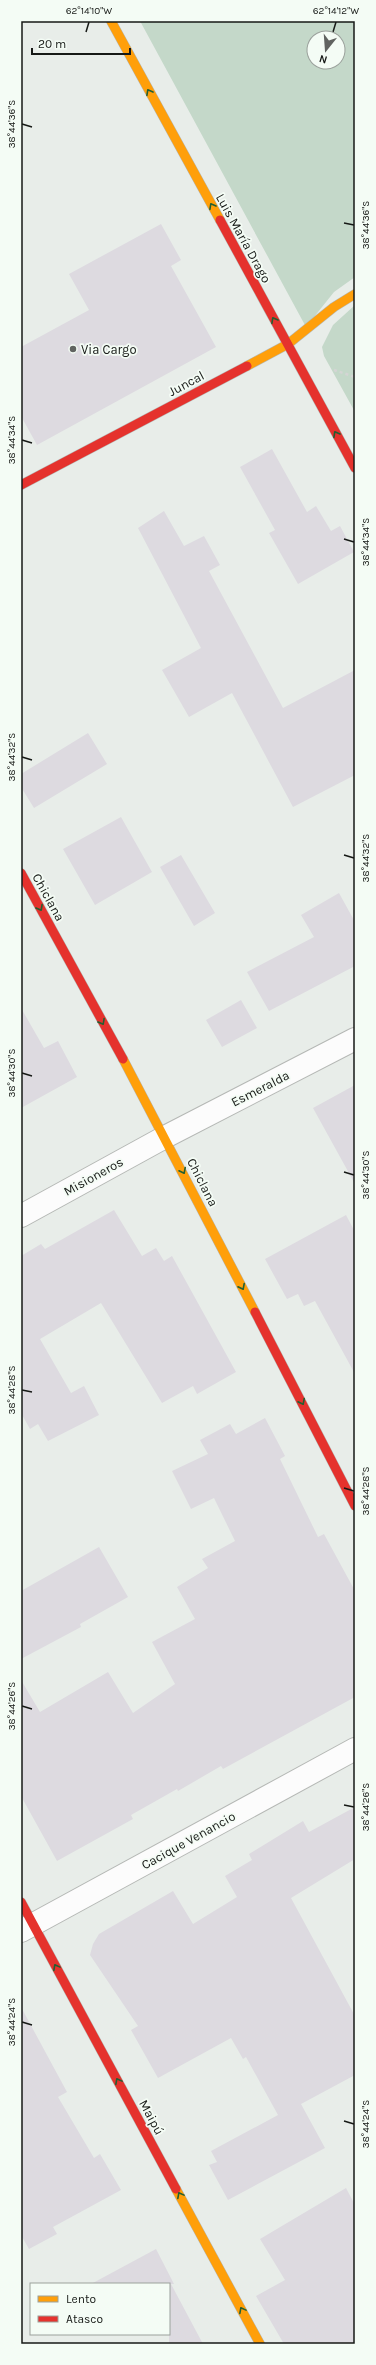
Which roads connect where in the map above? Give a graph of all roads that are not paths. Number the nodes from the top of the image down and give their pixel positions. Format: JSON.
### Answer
{"nodes":[{"id":1,"x":111,"y":21,"type":"edge"},
{"id":2,"x":355,"y":294,"type":"edge"},
{"id":3,"x":288,"y":344,"type":"junction"},
{"id":4,"x":355,"y":468,"type":"edge"},
{"id":5,"x":21,"y":485,"type":"edge"},
{"id":6,"x":21,"y":873,"type":"edge"},
{"id":7,"x":355,"y":1039,"type":"edge"},
{"id":8,"x":165,"y":1137,"type":"junction"},
{"id":9,"x":21,"y":1216,"type":"edge"},
{"id":10,"x":355,"y":1506,"type":"edge"},
{"id":11,"x":355,"y":1749,"type":"edge"},
{"id":12,"x":21,"y":1902,"type":"edge"},
{"id":13,"x":27,"y":1928,"type":"edge"},
{"id":14,"x":260,"y":2344,"type":"edge"}],
"edges":[{"from":3,"to":1,"type":"street","name":"Luis María Drago","one_way":true},
{"from":2,"to":3,"type":"street","name":"Juncal"},
{"from":4,"to":3,"type":"street","name":"Luis María Drago","one_way":true},
{"from":3,"to":5,"type":"street","name":"Juncal"},
{"from":6,"to":8,"type":"street","name":"Chiclana","one_way":true},
{"from":7,"to":8,"type":"street","name":"Esmeralda"},
{"from":8,"to":9,"type":"street","name":"Misioneros"},
{"from":8,"to":10,"type":"street","name":"Chiclana","one_way":true},
{"from":11,"to":13,"type":"street","name":"Cacique Venancio"},
{"from":12,"to":13,"type":"street","name":"Maipú"},
{"from":14,"to":13,"type":"street","name":"Maipú","one_way":true}]}
